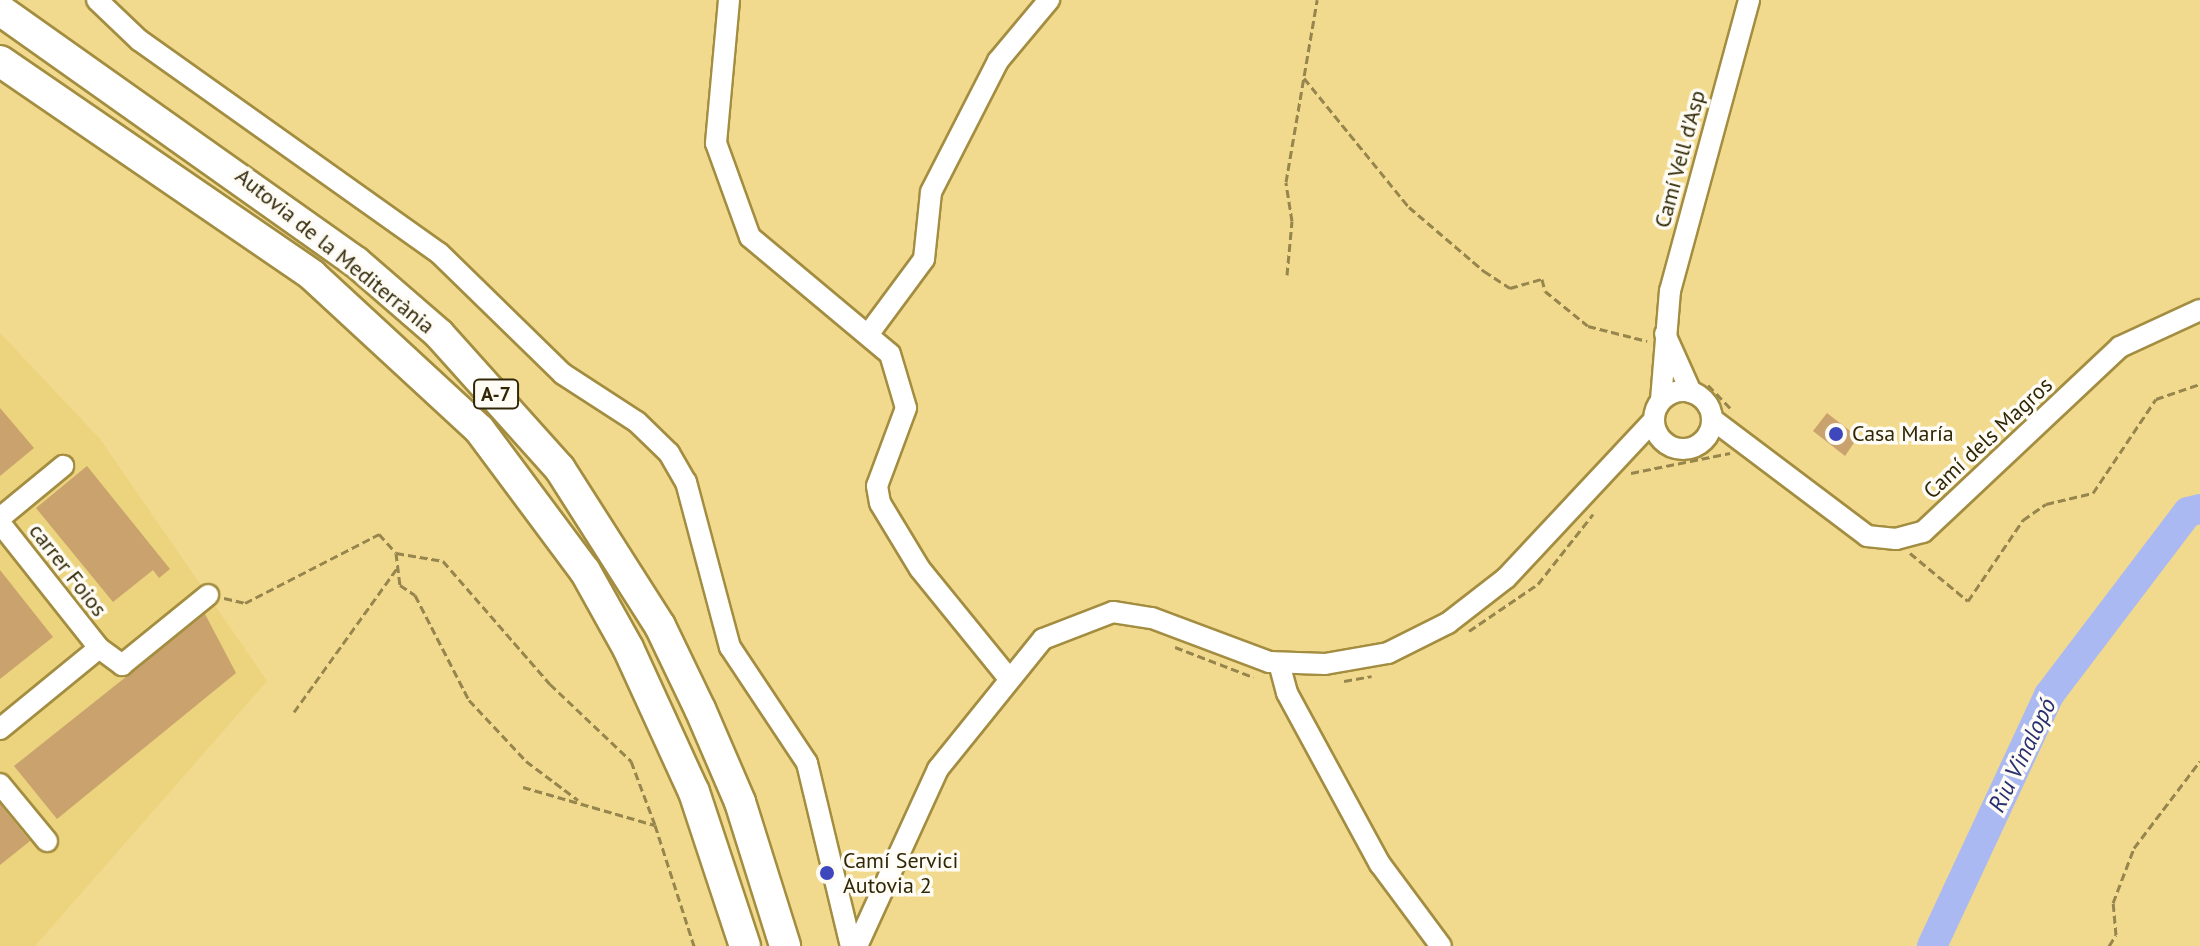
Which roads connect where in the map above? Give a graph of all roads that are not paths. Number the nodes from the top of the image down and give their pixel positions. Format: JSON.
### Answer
{"nodes":[{"id":1,"x":97,"y":0,"type":"edge"},
{"id":2,"x":729,"y":0,"type":"edge"},
{"id":3,"x":1049,"y":0,"type":"edge"},
{"id":4,"x":1749,"y":0,"type":"edge"},
{"id":5,"x":0,"y":10,"type":"edge"},
{"id":6,"x":0,"y":61,"type":"edge"},
{"id":7,"x":2200,"y":310,"type":"edge"},
{"id":8,"x":2200,"y":329,"type":"edge"},
{"id":9,"x":870,"y":332,"type":"junction"},
{"id":10,"x":2154,"y":335,"type":"junction"},
{"id":11,"x":1664,"y":337,"type":"junction"},
{"id":12,"x":1694,"y":384,"type":"junction"},
{"id":13,"x":1661,"y":400,"type":"junction"},
{"id":14,"x":1712,"y":419,"type":"junction"},
{"id":15,"x":1654,"y":420,"type":"junction"},
{"id":16,"x":1703,"y":441,"type":"junction"},
{"id":17,"x":1669,"y":445,"type":"junction"},
{"id":18,"x":1736,"y":445,"type":"junction"},
{"id":19,"x":63,"y":466,"type":"dead end"},
{"id":20,"x":1616,"y":475,"type":"junction"},
{"id":21,"x":0,"y":520,"type":"edge"},
{"id":22,"x":208,"y":595,"type":"road end"},
{"id":23,"x":99,"y":648,"type":"junction"},
{"id":24,"x":1281,"y":672,"type":"junction"},
{"id":25,"x":1007,"y":676,"type":"junction"},
{"id":26,"x":0,"y":729,"type":"edge"},
{"id":27,"x":0,"y":784,"type":"edge"},
{"id":28,"x":47,"y":841,"type":"dead end"},
{"id":29,"x":745,"y":946,"type":"edge"},
{"id":30,"x":785,"y":946,"type":"edge"},
{"id":31,"x":854,"y":946,"type":"edge"},
{"id":32,"x":1441,"y":946,"type":"edge"}],
"edges":[{"from":1,"to":31,"type":"street"},
{"from":2,"to":9,"type":"street"},
{"from":3,"to":9,"type":"street"},
{"from":4,"to":11,"type":"street","name":"Camí Vell d'Asp"},
{"from":5,"to":30,"type":"highway","name":"Autovia de la Mediterrània","number":"A-7"},
{"from":6,"to":29,"type":"highway","name":"Autovia de la Mediterrània","number":"A-7"},
{"from":7,"to":10,"type":"street","name":"Camí dels Magros"},
{"from":8,"to":10,"type":"street"},
{"from":9,"to":25,"type":"street"},
{"from":10,"to":18,"type":"street","name":"Camí dels Magros"},
{"from":11,"to":12,"type":"street"},
{"from":11,"to":13,"type":"street","name":"Camí Vell d'Asp"},
{"from":12,"to":13,"type":"street"},
{"from":12,"to":14,"type":"street"},
{"from":13,"to":15,"type":"street"},
{"from":14,"to":16,"type":"street"},
{"from":14,"to":18,"type":"street"},
{"from":15,"to":17,"type":"street"},
{"from":15,"to":20,"type":"street"},
{"from":16,"to":17,"type":"street"},
{"from":16,"to":18,"type":"street"},
{"from":17,"to":20,"type":"street"},
{"from":19,"to":21,"type":"street"},
{"from":20,"to":24,"type":"street"},
{"from":21,"to":23,"type":"street","name":"carrer Foios"},
{"from":22,"to":23,"type":"street"},
{"from":23,"to":26,"type":"street"},
{"from":24,"to":25,"type":"street"},
{"from":24,"to":32,"type":"street"},
{"from":25,"to":31,"type":"street"},
{"from":27,"to":28,"type":"street"}]}
